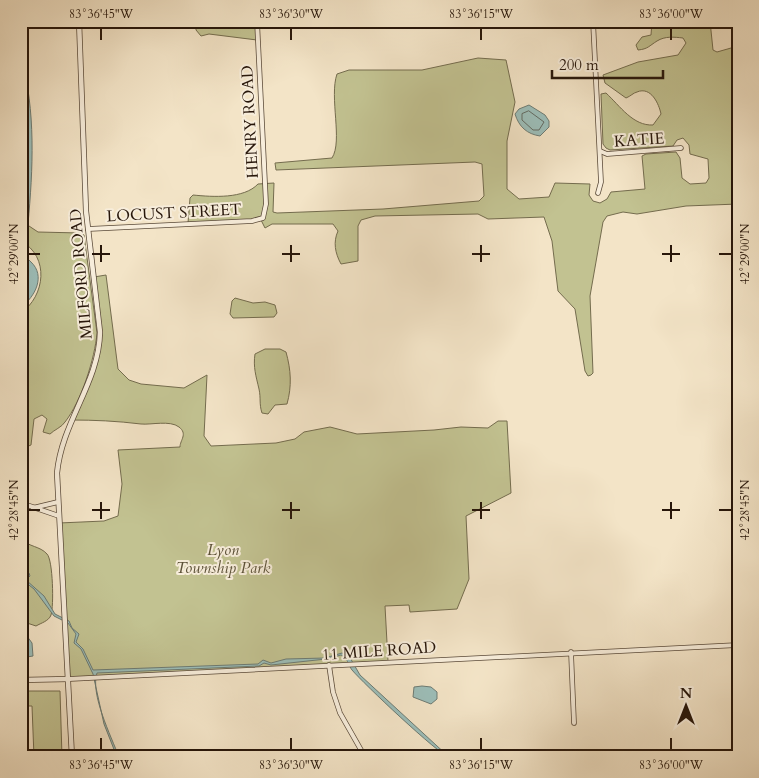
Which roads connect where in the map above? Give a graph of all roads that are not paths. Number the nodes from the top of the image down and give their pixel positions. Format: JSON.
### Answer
{"nodes":[{"id":1,"x":79,"y":21,"type":"edge"},
{"id":2,"x":257,"y":21,"type":"edge"},
{"id":3,"x":593,"y":21,"type":"edge"},
{"id":4,"x":680,"y":148,"type":"dead end"},
{"id":5,"x":600,"y":151,"type":"junction"},
{"id":6,"x":598,"y":194,"type":"dead end"},
{"id":7,"x":261,"y":220,"type":"joint"},
{"id":8,"x":88,"y":229,"type":"junction"},
{"id":9,"x":58,"y":502,"type":"junction"},
{"id":10,"x":21,"y":503,"type":"edge"},
{"id":11,"x":33,"y":508,"type":"junction"},
{"id":12,"x":59,"y":516,"type":"junction"},
{"id":13,"x":738,"y":644,"type":"edge"},
{"id":14,"x":571,"y":652,"type":"junction"},
{"id":15,"x":329,"y":665,"type":"junction"},
{"id":16,"x":69,"y":679,"type":"junction"},
{"id":17,"x":21,"y":680,"type":"edge"},
{"id":18,"x":574,"y":723,"type":"dead end"},
{"id":19,"x":72,"y":757,"type":"edge"},
{"id":20,"x":365,"y":757,"type":"edge"}],
"edges":[{"from":1,"to":8,"type":"street","name":"MILFORD ROAD"},
{"from":2,"to":7,"type":"street","name":"HENRY ROAD"},
{"from":3,"to":5,"type":"street"},
{"from":4,"to":5,"type":"street","name":"KATIE"},
{"from":5,"to":6,"type":"street"},
{"from":7,"to":8,"type":"street","name":"LOCUST STREET"},
{"from":8,"to":9,"type":"street","name":"MILFORD ROAD"},
{"from":9,"to":11,"type":"street"},
{"from":9,"to":12,"type":"street","name":"MILFORD ROAD"},
{"from":10,"to":11,"type":"street"},
{"from":11,"to":12,"type":"street"},
{"from":12,"to":16,"type":"street","name":"MILFORD ROAD"},
{"from":13,"to":14,"type":"street","name":"11 MILE ROAD"},
{"from":14,"to":15,"type":"street","name":"11 MILE ROAD"},
{"from":14,"to":18,"type":"street"},
{"from":15,"to":16,"type":"street","name":"11 MILE ROAD"},
{"from":15,"to":20,"type":"street"},
{"from":16,"to":17,"type":"street","name":"11 MILE ROAD"},
{"from":16,"to":19,"type":"street","name":"MILFORD ROAD"}]}
